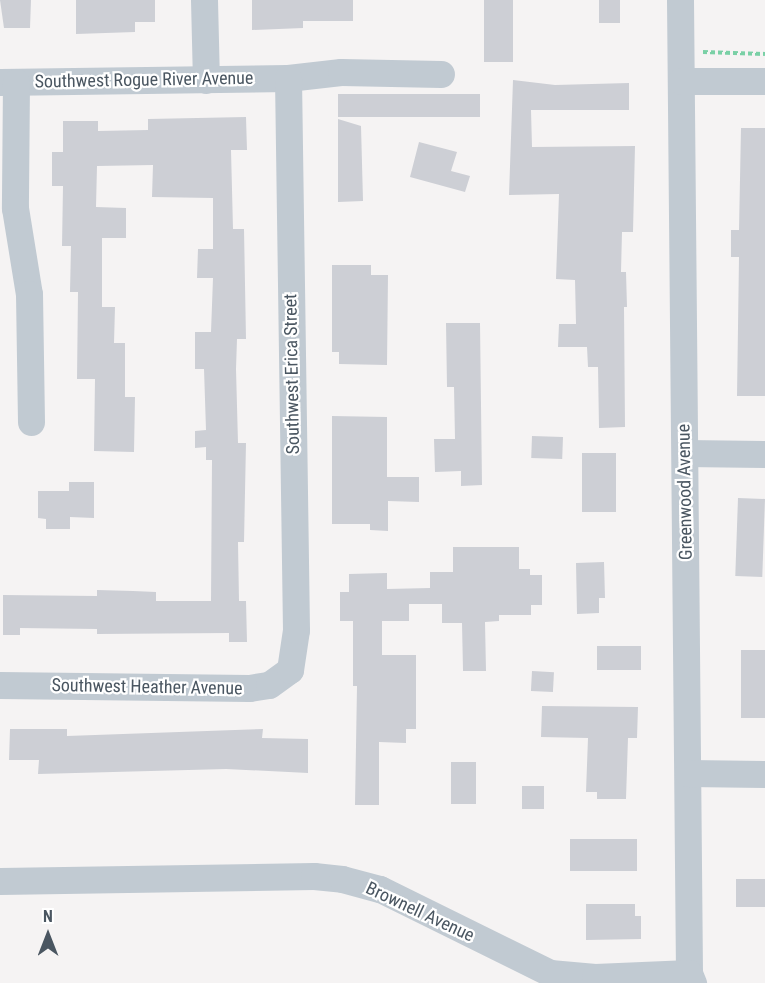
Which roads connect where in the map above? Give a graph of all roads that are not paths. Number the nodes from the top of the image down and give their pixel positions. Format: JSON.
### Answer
{"nodes":[{"id":1,"x":204,"y":0,"type":"edge"},
{"id":2,"x":680,"y":0,"type":"edge"},
{"id":3,"x":441,"y":74,"type":"dead end"},
{"id":4,"x":288,"y":78,"type":"junction"},
{"id":5,"x":206,"y":80,"type":"junction"},
{"id":6,"x":681,"y":81,"type":"junction"},
{"id":7,"x":765,"y":81,"type":"edge"},
{"id":8,"x":8,"y":82,"type":"edge"},
{"id":9,"x":31,"y":422,"type":"dead end"},
{"id":10,"x":685,"y":453,"type":"junction"},
{"id":11,"x":765,"y":454,"type":"edge"},
{"id":12,"x":290,"y":670,"type":"joint"},
{"id":13,"x":0,"y":685,"type":"edge"},
{"id":14,"x":688,"y":773,"type":"junction"},
{"id":15,"x":765,"y":774,"type":"edge"},
{"id":16,"x":0,"y":881,"type":"edge"},
{"id":17,"x":691,"y":978,"type":"edge"}],
"edges":[{"from":1,"to":5,"type":"street"},
{"from":2,"to":6,"type":"street","name":"Greenwood Avenue"},
{"from":3,"to":4,"type":"street","name":"Southwest Rogue River Avenue"},
{"from":4,"to":5,"type":"street","name":"Southwest Rogue River Avenue"},
{"from":4,"to":12,"type":"street","name":"Southwest Erica Street"},
{"from":5,"to":8,"type":"street","name":"Southwest Rogue River Avenue"},
{"from":6,"to":7,"type":"street"},
{"from":6,"to":10,"type":"street","name":"Greenwood Avenue"},
{"from":8,"to":9,"type":"street"},
{"from":10,"to":11,"type":"street"},
{"from":10,"to":14,"type":"street","name":"Greenwood Avenue"},
{"from":12,"to":13,"type":"street","name":"Southwest Heather Avenue"},
{"from":14,"to":15,"type":"street"},
{"from":14,"to":17,"type":"street","name":"Greenwood Avenue"},
{"from":16,"to":17,"type":"street","name":"Brownell Avenue"}]}
